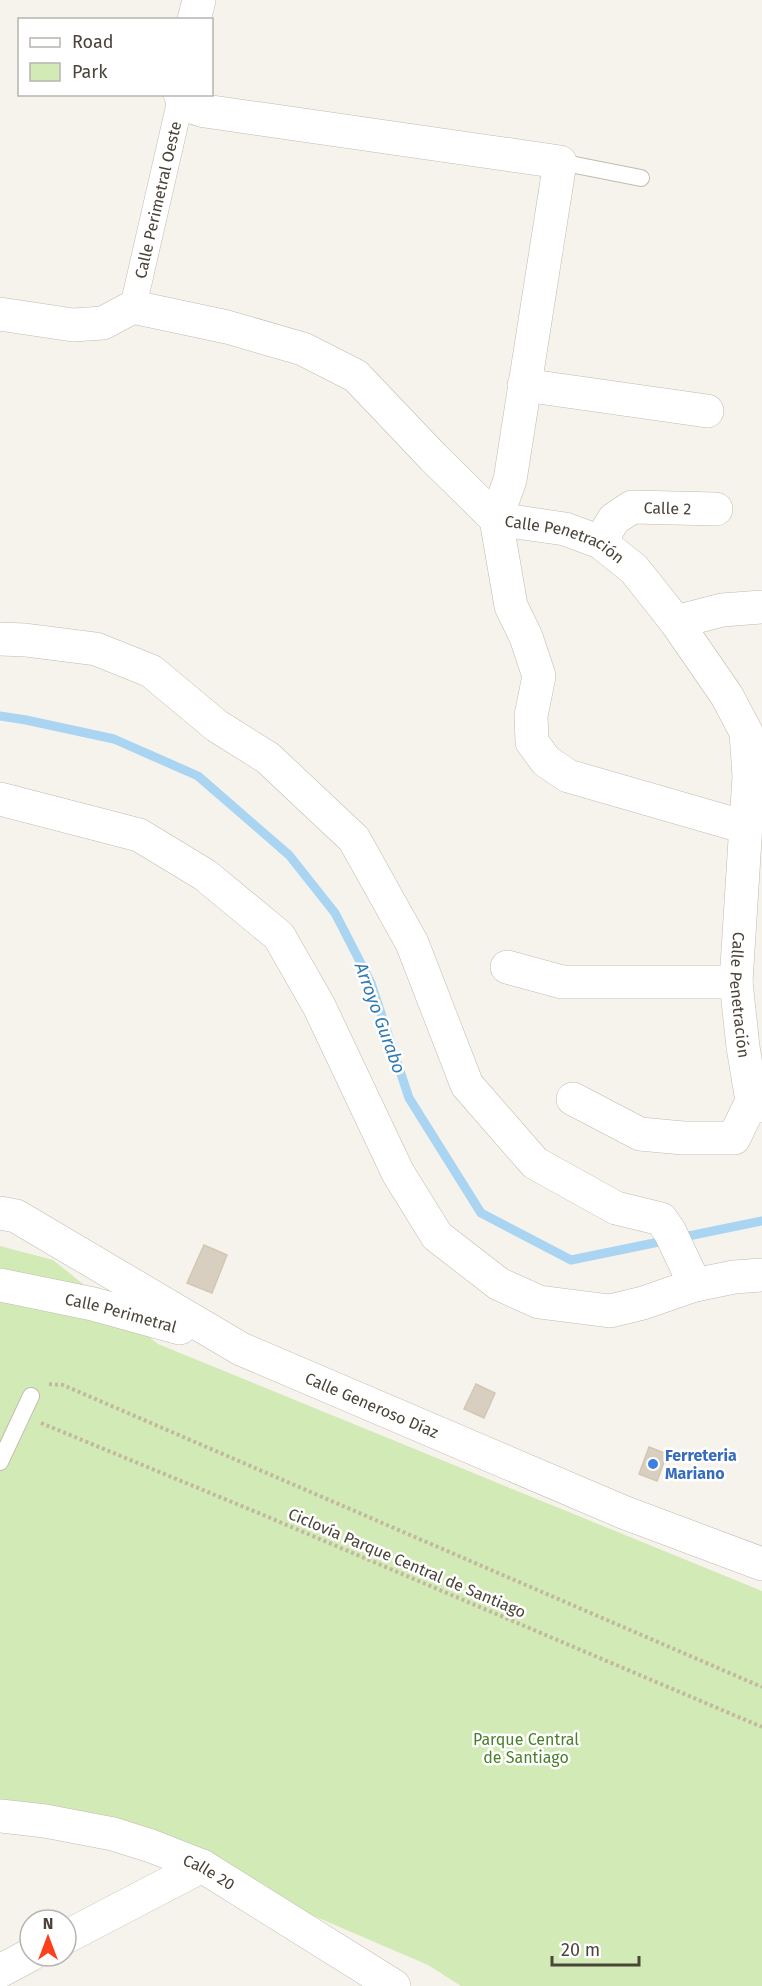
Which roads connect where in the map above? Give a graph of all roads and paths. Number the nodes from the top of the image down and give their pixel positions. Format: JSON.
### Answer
{"nodes":[{"id":1,"x":199,"y":0,"type":"edge"},
{"id":2,"x":194,"y":18,"type":"edge"},
{"id":3,"x":180,"y":96,"type":"edge"},
{"id":4,"x":560,"y":162,"type":"junction"},
{"id":5,"x":641,"y":178,"type":"dead end"},
{"id":6,"x":133,"y":306,"type":"junction"},
{"id":7,"x":0,"y":314,"type":"edge"},
{"id":8,"x":524,"y":385,"type":"junction"},
{"id":9,"x":707,"y":411,"type":"dead end"},
{"id":10,"x":716,"y":509,"type":"dead end"},
{"id":11,"x":496,"y":519,"type":"junction"},
{"id":12,"x":600,"y":542,"type":"junction"},
{"id":13,"x":762,"y":607,"type":"edge"},
{"id":14,"x":676,"y":622,"type":"junction"},
{"id":15,"x":0,"y":639,"type":"edge"},
{"id":16,"x":0,"y":799,"type":"edge"},
{"id":17,"x":745,"y":827,"type":"junction"},
{"id":18,"x":507,"y":967,"type":"dead end"},
{"id":19,"x":736,"y":982,"type":"junction"},
{"id":20,"x":573,"y":1099,"type":"dead end"},
{"id":21,"x":757,"y":1104,"type":"edge"},
{"id":22,"x":0,"y":1213,"type":"edge"},
{"id":23,"x":683,"y":1259,"type":"junction"},
{"id":24,"x":762,"y":1275,"type":"edge"},
{"id":25,"x":0,"y":1285,"type":"edge"},
{"id":26,"x":241,"y":1349,"type":"junction"},
{"id":27,"x":63,"y":1385,"type":"dead end"},
{"id":28,"x":32,"y":1396,"type":"dead end"},
{"id":29,"x":41,"y":1423,"type":"dead end"},
{"id":30,"x":0,"y":1462,"type":"edge"},
{"id":31,"x":762,"y":1564,"type":"edge"},
{"id":32,"x":762,"y":1687,"type":"edge"},
{"id":33,"x":762,"y":1727,"type":"edge"},
{"id":34,"x":0,"y":1816,"type":"edge"},
{"id":35,"x":202,"y":1866,"type":"junction"},
{"id":36,"x":78,"y":1931,"type":"edge"},
{"id":37,"x":18,"y":1961,"type":"edge"},
{"id":38,"x":0,"y":1971,"type":"edge"},
{"id":39,"x":370,"y":1981,"type":"edge"}],
"edges":[{"from":1,"to":2,"type":"street"},
{"from":3,"to":4,"type":"street"},
{"from":3,"to":6,"type":"street","name":"Calle Perimetral Oeste"},
{"from":4,"to":5,"type":"lane"},
{"from":4,"to":8,"type":"street"},
{"from":6,"to":7,"type":"street"},
{"from":6,"to":11,"type":"street","name":"Calle Penetración"},
{"from":8,"to":9,"type":"street"},
{"from":8,"to":11,"type":"street"},
{"from":10,"to":12,"type":"street","name":"Calle 2"},
{"from":11,"to":12,"type":"street","name":"Calle Penetración"},
{"from":11,"to":17,"type":"street"},
{"from":12,"to":14,"type":"street","name":"Calle Penetración"},
{"from":13,"to":14,"type":"street"},
{"from":14,"to":17,"type":"street","name":"Calle Penetración"},
{"from":15,"to":23,"type":"street"},
{"from":16,"to":23,"type":"street"},
{"from":17,"to":19,"type":"street","name":"Calle Penetración"},
{"from":18,"to":19,"type":"street"},
{"from":19,"to":21,"type":"street","name":"Calle Penetración"},
{"from":20,"to":21,"type":"street"},
{"from":22,"to":26,"type":"street","name":"Calle Generoso Díaz"},
{"from":23,"to":24,"type":"street"},
{"from":25,"to":26,"type":"street","name":"Calle Perimetral"},
{"from":26,"to":31,"type":"street","name":"Calle Generoso Díaz"},
{"from":27,"to":32,"type":"path","name":"Ciclovía Parque Central de Santiago"},
{"from":28,"to":30,"type":"lane"},
{"from":29,"to":33,"type":"path","name":"Ciclovía Parque Central de Santiago"},
{"from":34,"to":35,"type":"street","name":"Calle 20"},
{"from":35,"to":36,"type":"street"},
{"from":35,"to":39,"type":"street","name":"Calle 20"},
{"from":37,"to":38,"type":"street"}]}
